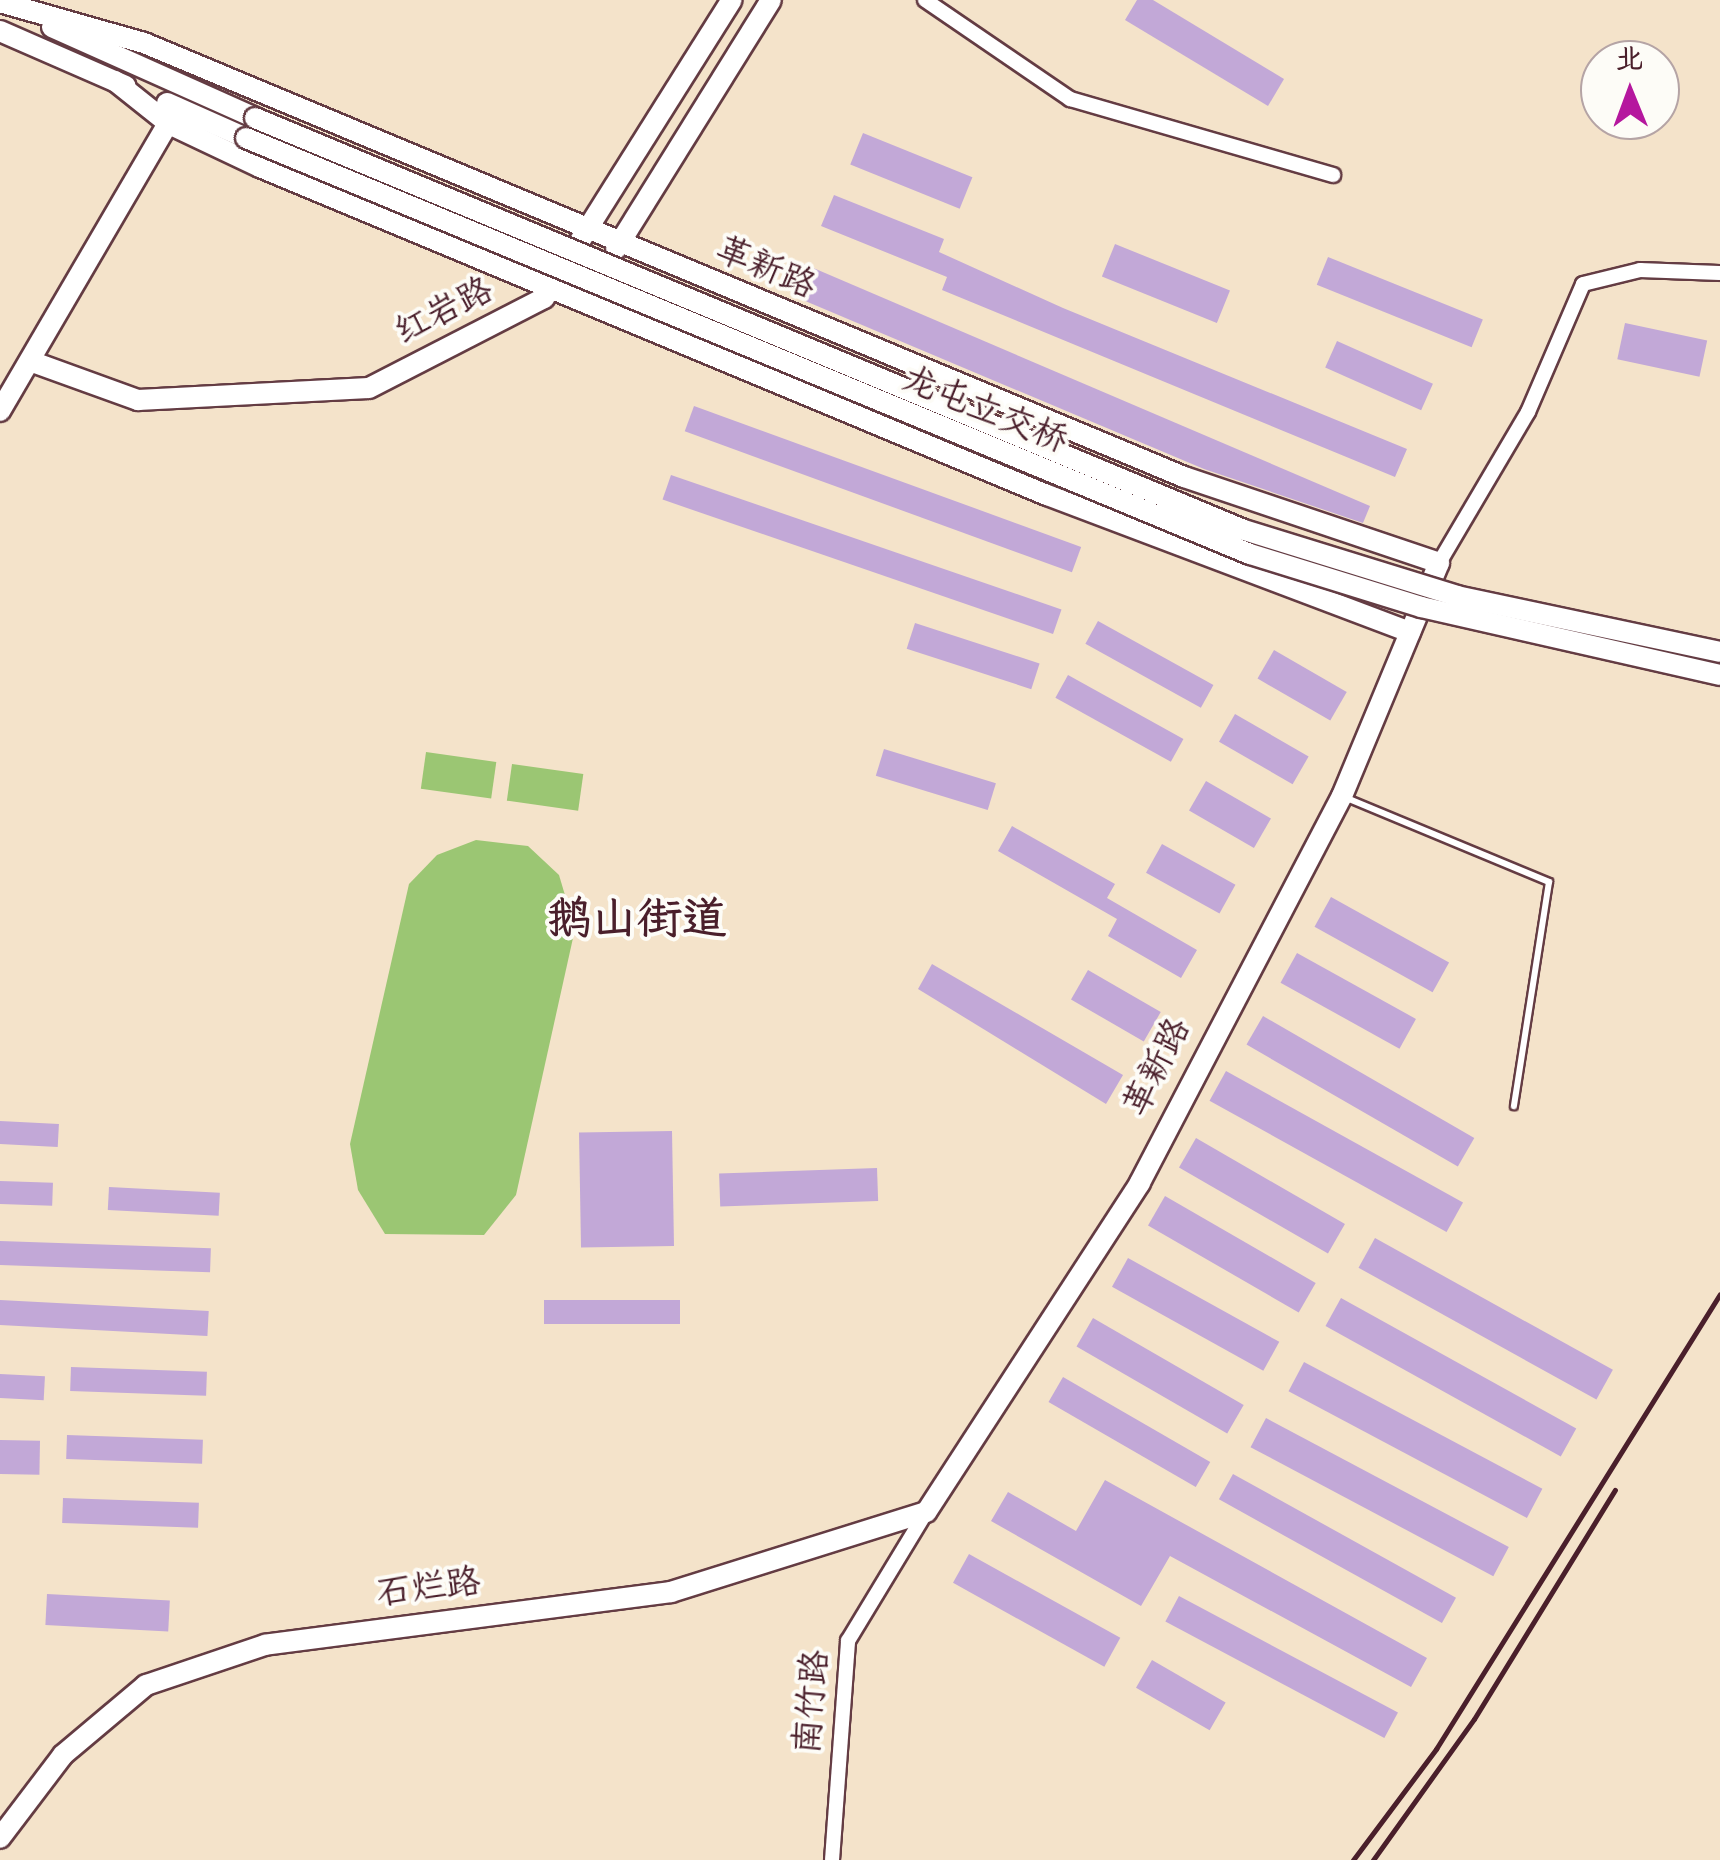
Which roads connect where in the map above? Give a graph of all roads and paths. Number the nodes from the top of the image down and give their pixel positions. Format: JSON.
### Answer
{"nodes":[{"id":1,"x":732,"y":0,"type":"edge"},
{"id":2,"x":771,"y":0,"type":"edge"},
{"id":3,"x":924,"y":0,"type":"edge"},
{"id":4,"x":0,"y":3,"type":"edge"},
{"id":5,"x":0,"y":31,"type":"edge"},
{"id":6,"x":173,"y":116,"type":"junction"},
{"id":7,"x":256,"y":118,"type":"joint"},
{"id":8,"x":1333,"y":175,"type":"dead end"},
{"id":9,"x":585,"y":228,"type":"junction"},
{"id":10,"x":624,"y":244,"type":"junction"},
{"id":11,"x":1720,"y":272,"type":"edge"},
{"id":12,"x":550,"y":289,"type":"junction"},
{"id":13,"x":30,"y":361,"type":"junction"},
{"id":14,"x":0,"y":412,"type":"edge"},
{"id":15,"x":1439,"y":563,"type":"junction"},
{"id":16,"x":1410,"y":632,"type":"junction"},
{"id":17,"x":1720,"y":652,"type":"edge"},
{"id":18,"x":1720,"y":675,"type":"edge"},
{"id":19,"x":1342,"y":796,"type":"junction"},
{"id":20,"x":1514,"y":1106,"type":"dead end"},
{"id":21,"x":926,"y":1512,"type":"junction"},
{"id":22,"x":0,"y":1838,"type":"edge"},
{"id":23,"x":832,"y":1860,"type":"edge"}],
"edges":[{"from":1,"to":9,"type":"street","name":"红岩路"},
{"from":2,"to":10,"type":"street"},
{"from":3,"to":8,"type":"street"},
{"from":4,"to":7,"type":"street","name":"革新路"},
{"from":4,"to":9,"type":"street","name":"革新路"},
{"from":5,"to":6,"type":"street"},
{"from":6,"to":12,"type":"street"},
{"from":6,"to":13,"type":"street"},
{"from":6,"to":18,"type":"street","name":"龙屯立交桥","bridge":true},
{"from":7,"to":17,"type":"street","name":"龙屯立交桥","bridge":true},
{"from":9,"to":10,"type":"street","name":"革新路"},
{"from":9,"to":12,"type":"street","name":"红岩路"},
{"from":10,"to":12,"type":"street"},
{"from":10,"to":15,"type":"street","name":"革新路"},
{"from":11,"to":15,"type":"street"},
{"from":12,"to":13,"type":"street","name":"红岩路"},
{"from":12,"to":16,"type":"street"},
{"from":13,"to":14,"type":"street"},
{"from":15,"to":16,"type":"street","name":"革新路"},
{"from":16,"to":19,"type":"street","name":"革新路"},
{"from":19,"to":20,"type":"lane"},
{"from":19,"to":21,"type":"street","name":"革新路"},
{"from":21,"to":22,"type":"street","name":"石烂路"},
{"from":21,"to":23,"type":"street","name":"南竹路"}]}
